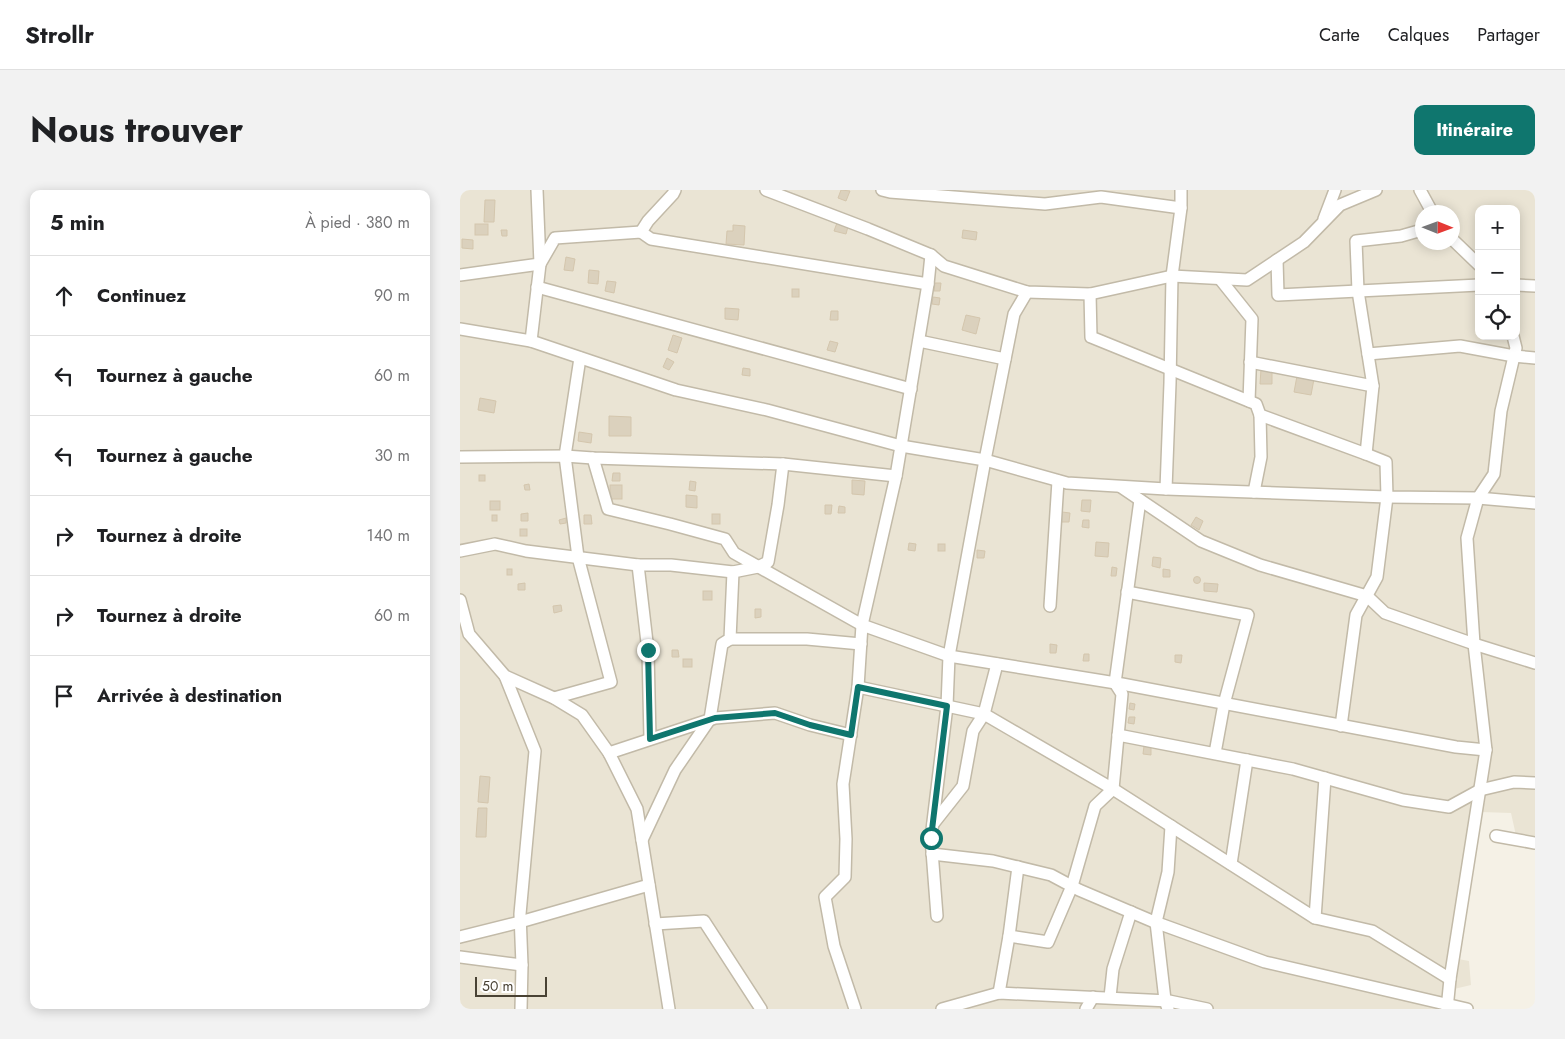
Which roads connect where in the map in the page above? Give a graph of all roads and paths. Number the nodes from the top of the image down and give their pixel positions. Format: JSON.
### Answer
{"nodes":[{"id":1,"x":537,"y":190,"type":"edge"},
{"id":2,"x":675,"y":190,"type":"edge"},
{"id":3,"x":766,"y":190,"type":"edge"},
{"id":4,"x":882,"y":190,"type":"edge"},
{"id":5,"x":1181,"y":190,"type":"edge"},
{"id":6,"x":1334,"y":190,"type":"edge"},
{"id":7,"x":1376,"y":190,"type":"edge"},
{"id":8,"x":1420,"y":190,"type":"edge"},
{"id":9,"x":1428,"y":205,"type":"edge"},
{"id":10,"x":1181,"y":208,"type":"junction"},
{"id":11,"x":1322,"y":223,"type":"junction"},
{"id":12,"x":641,"y":232,"type":"junction"},
{"id":13,"x":1415,"y":232,"type":"edge"},
{"id":14,"x":1460,"y":247,"type":"edge"},
{"id":15,"x":931,"y":255,"type":"junction"},
{"id":16,"x":1277,"y":260,"type":"junction"},
{"id":17,"x":1475,"y":261,"type":"edge"},
{"id":18,"x":540,"y":264,"type":"junction"},
{"id":19,"x":460,"y":275,"type":"edge"},
{"id":20,"x":1172,"y":276,"type":"junction"},
{"id":21,"x":1220,"y":279,"type":"junction"},
{"id":22,"x":928,"y":284,"type":"junction"},
{"id":23,"x":1475,"y":285,"type":"edge"},
{"id":24,"x":1520,"y":285,"type":"edge"},
{"id":25,"x":1535,"y":286,"type":"edge"},
{"id":26,"x":538,"y":287,"type":"junction"},
{"id":27,"x":1358,"y":291,"type":"junction"},
{"id":28,"x":1026,"y":292,"type":"junction"},
{"id":29,"x":1090,"y":294,"type":"junction"},
{"id":30,"x":460,"y":329,"type":"edge"},
{"id":31,"x":1513,"y":340,"type":"edge"},
{"id":32,"x":531,"y":341,"type":"junction"},
{"id":33,"x":919,"y":341,"type":"junction"},
{"id":34,"x":1368,"y":354,"type":"junction"},
{"id":35,"x":1514,"y":356,"type":"junction"},
{"id":36,"x":580,"y":358,"type":"junction"},
{"id":37,"x":1535,"y":358,"type":"edge"},
{"id":38,"x":1005,"y":359,"type":"junction"},
{"id":39,"x":1250,"y":362,"type":"junction"},
{"id":40,"x":1170,"y":371,"type":"junction"},
{"id":41,"x":1372,"y":386,"type":"junction"},
{"id":42,"x":911,"y":389,"type":"junction"},
{"id":43,"x":1249,"y":401,"type":"junction"},
{"id":44,"x":1260,"y":415,"type":"junction"},
{"id":45,"x":900,"y":446,"type":"junction"},
{"id":46,"x":1366,"y":454,"type":"junction"},
{"id":47,"x":565,"y":456,"type":"junction"},
{"id":48,"x":460,"y":457,"type":"edge"},
{"id":49,"x":594,"y":458,"type":"junction"},
{"id":50,"x":984,"y":460,"type":"junction"},
{"id":51,"x":783,"y":464,"type":"junction"},
{"id":52,"x":896,"y":476,"type":"junction"},
{"id":53,"x":1058,"y":480,"type":"junction"},
{"id":54,"x":1119,"y":486,"type":"junction"},
{"id":55,"x":1166,"y":489,"type":"junction"},
{"id":56,"x":1254,"y":492,"type":"junction"},
{"id":57,"x":1387,"y":497,"type":"junction"},
{"id":58,"x":1478,"y":498,"type":"junction"},
{"id":59,"x":1140,"y":500,"type":"junction"},
{"id":60,"x":1535,"y":503,"type":"edge"},
{"id":61,"x":460,"y":551,"type":"edge"},
{"id":62,"x":578,"y":557,"type":"junction"},
{"id":63,"x":638,"y":565,"type":"junction"},
{"id":64,"x":758,"y":567,"type":"junction"},
{"id":65,"x":733,"y":572,"type":"junction"},
{"id":66,"x":1127,"y":592,"type":"junction"},
{"id":67,"x":1367,"y":596,"type":"junction"},
{"id":68,"x":460,"y":600,"type":"edge"},
{"id":69,"x":1050,"y":606,"type":"dead end"},
{"id":70,"x":862,"y":625,"type":"junction"},
{"id":71,"x":460,"y":638,"type":"edge"},
{"id":72,"x":472,"y":638,"type":"junction"},
{"id":73,"x":730,"y":639,"type":"junction"},
{"id":74,"x":861,"y":644,"type":"junction"},
{"id":75,"x":1474,"y":644,"type":"junction"},
{"id":76,"x":949,"y":656,"type":"junction"},
{"id":77,"x":1535,"y":663,"type":"edge"},
{"id":78,"x":997,"y":664,"type":"junction"},
{"id":79,"x":505,"y":676,"type":"junction"},
{"id":80,"x":1115,"y":683,"type":"junction"},
{"id":81,"x":858,"y":687,"type":"junction"},
{"id":82,"x":554,"y":698,"type":"junction"},
{"id":83,"x":1224,"y":704,"type":"junction"},
{"id":84,"x":947,"y":706,"type":"junction"},
{"id":85,"x":984,"y":714,"type":"junction"},
{"id":86,"x":710,"y":719,"type":"junction"},
{"id":87,"x":1341,"y":726,"type":"junction"},
{"id":88,"x":851,"y":735,"type":"junction"},
{"id":89,"x":1118,"y":735,"type":"junction"},
{"id":90,"x":650,"y":739,"type":"junction"},
{"id":91,"x":1486,"y":750,"type":"junction"},
{"id":92,"x":609,"y":753,"type":"junction"},
{"id":93,"x":1215,"y":754,"type":"junction"},
{"id":94,"x":1247,"y":760,"type":"junction"},
{"id":95,"x":1326,"y":778,"type":"junction"},
{"id":96,"x":1535,"y":783,"type":"edge"},
{"id":97,"x":1113,"y":789,"type":"junction"},
{"id":98,"x":1480,"y":790,"type":"junction"},
{"id":99,"x":933,"y":825,"type":"junction"},
{"id":100,"x":1171,"y":826,"type":"junction"},
{"id":101,"x":1496,"y":836,"type":"dead end"},
{"id":102,"x":642,"y":840,"type":"junction"},
{"id":103,"x":1535,"y":843,"type":"edge"},
{"id":104,"x":932,"y":854,"type":"junction"},
{"id":105,"x":1230,"y":864,"type":"junction"},
{"id":106,"x":1018,"y":867,"type":"junction"},
{"id":107,"x":649,"y":885,"type":"junction"},
{"id":108,"x":1072,"y":886,"type":"junction"},
{"id":109,"x":1131,"y":912,"type":"junction"},
{"id":110,"x":937,"y":916,"type":"dead end"},
{"id":111,"x":1315,"y":918,"type":"junction"},
{"id":112,"x":520,"y":922,"type":"junction"},
{"id":113,"x":1156,"y":922,"type":"junction"},
{"id":114,"x":655,"y":924,"type":"junction"},
{"id":115,"x":1010,"y":936,"type":"junction"},
{"id":116,"x":460,"y":937,"type":"edge"},
{"id":117,"x":460,"y":957,"type":"edge"},
{"id":118,"x":522,"y":965,"type":"junction"},
{"id":119,"x":1450,"y":979,"type":"junction"},
{"id":120,"x":999,"y":993,"type":"junction"},
{"id":121,"x":1093,"y":997,"type":"junction"},
{"id":122,"x":1110,"y":998,"type":"junction"},
{"id":123,"x":972,"y":1005,"type":"edge"},
{"id":124,"x":1166,"y":1005,"type":"edge"},
{"id":125,"x":1448,"y":1007,"type":"edge"},
{"id":126,"x":521,"y":1009,"type":"edge"},
{"id":127,"x":669,"y":1009,"type":"edge"},
{"id":128,"x":761,"y":1009,"type":"edge"},
{"id":129,"x":855,"y":1009,"type":"edge"},
{"id":130,"x":942,"y":1009,"type":"edge"},
{"id":131,"x":1086,"y":1009,"type":"edge"},
{"id":132,"x":1207,"y":1009,"type":"edge"},
{"id":133,"x":1467,"y":1009,"type":"edge"}],
"edges":[{"from":1,"to":18,"type":"street"},
{"from":2,"to":12,"type":"street"},
{"from":3,"to":15,"type":"street"},
{"from":4,"to":10,"type":"street"},
{"from":5,"to":10,"type":"street"},
{"from":6,"to":11,"type":"street"},
{"from":7,"to":11,"type":"street"},
{"from":8,"to":9,"type":"street"},
{"from":10,"to":20,"type":"street"},
{"from":11,"to":16,"type":"street"},
{"from":12,"to":18,"type":"street"},
{"from":12,"to":22,"type":"street"},
{"from":13,"to":27,"type":"street"},
{"from":14,"to":17,"type":"street"},
{"from":15,"to":22,"type":"street"},
{"from":15,"to":28,"type":"street"},
{"from":16,"to":21,"type":"street"},
{"from":16,"to":27,"type":"street"},
{"from":18,"to":19,"type":"street"},
{"from":18,"to":26,"type":"street"},
{"from":20,"to":21,"type":"street"},
{"from":20,"to":29,"type":"street"},
{"from":20,"to":40,"type":"street"},
{"from":21,"to":39,"type":"street"},
{"from":22,"to":33,"type":"street"},
{"from":23,"to":27,"type":"street"},
{"from":24,"to":25,"type":"street"},
{"from":26,"to":32,"type":"street"},
{"from":26,"to":42,"type":"street"},
{"from":27,"to":34,"type":"street"},
{"from":28,"to":29,"type":"street"},
{"from":28,"to":38,"type":"street"},
{"from":29,"to":40,"type":"street"},
{"from":30,"to":32,"type":"street"},
{"from":31,"to":35,"type":"street"},
{"from":32,"to":36,"type":"street"},
{"from":33,"to":38,"type":"street"},
{"from":33,"to":42,"type":"street"},
{"from":34,"to":35,"type":"street"},
{"from":34,"to":41,"type":"street"},
{"from":35,"to":37,"type":"street"},
{"from":35,"to":58,"type":"street"},
{"from":36,"to":45,"type":"street"},
{"from":36,"to":47,"type":"street"},
{"from":38,"to":50,"type":"street"},
{"from":39,"to":41,"type":"street"},
{"from":39,"to":43,"type":"street"},
{"from":40,"to":43,"type":"street"},
{"from":40,"to":55,"type":"street"},
{"from":41,"to":46,"type":"street"},
{"from":42,"to":45,"type":"street"},
{"from":43,"to":44,"type":"street"},
{"from":44,"to":46,"type":"street"},
{"from":44,"to":56,"type":"street"},
{"from":45,"to":50,"type":"street"},
{"from":45,"to":52,"type":"street"},
{"from":46,"to":57,"type":"street"},
{"from":47,"to":48,"type":"street"},
{"from":47,"to":49,"type":"street"},
{"from":47,"to":62,"type":"street"},
{"from":49,"to":51,"type":"street"},
{"from":49,"to":64,"type":"street"},
{"from":50,"to":53,"type":"street"},
{"from":50,"to":76,"type":"street"},
{"from":51,"to":52,"type":"street"},
{"from":51,"to":64,"type":"street"},
{"from":52,"to":70,"type":"street"},
{"from":53,"to":54,"type":"street"},
{"from":53,"to":69,"type":"street"},
{"from":54,"to":55,"type":"street"},
{"from":54,"to":59,"type":"street"},
{"from":55,"to":56,"type":"street"},
{"from":56,"to":57,"type":"street"},
{"from":57,"to":58,"type":"street"},
{"from":57,"to":67,"type":"street"},
{"from":58,"to":60,"type":"street"},
{"from":58,"to":75,"type":"street"},
{"from":59,"to":66,"type":"street"},
{"from":59,"to":67,"type":"street"},
{"from":61,"to":62,"type":"street"},
{"from":62,"to":63,"type":"street"},
{"from":62,"to":82,"type":"street"},
{"from":63,"to":65,"type":"street"},
{"from":63,"to":90,"type":"street"},
{"from":64,"to":65,"type":"street"},
{"from":64,"to":70,"type":"street"},
{"from":65,"to":73,"type":"street"},
{"from":66,"to":80,"type":"street"},
{"from":66,"to":83,"type":"street"},
{"from":67,"to":75,"type":"street"},
{"from":67,"to":87,"type":"street"},
{"from":68,"to":72,"type":"street"},
{"from":70,"to":74,"type":"street"},
{"from":70,"to":76,"type":"street"},
{"from":71,"to":72,"type":"street"},
{"from":72,"to":79,"type":"street"},
{"from":73,"to":74,"type":"street"},
{"from":73,"to":86,"type":"street"},
{"from":74,"to":81,"type":"street"},
{"from":75,"to":77,"type":"street"},
{"from":75,"to":91,"type":"street"},
{"from":76,"to":78,"type":"street"},
{"from":76,"to":84,"type":"street"},
{"from":78,"to":80,"type":"street"},
{"from":78,"to":85,"type":"street"},
{"from":79,"to":82,"type":"street"},
{"from":79,"to":112,"type":"street"},
{"from":80,"to":83,"type":"street"},
{"from":80,"to":89,"type":"street"},
{"from":81,"to":84,"type":"street"},
{"from":81,"to":88,"type":"street"},
{"from":82,"to":92,"type":"street"},
{"from":83,"to":87,"type":"street"},
{"from":83,"to":93,"type":"street"},
{"from":84,"to":85,"type":"street"},
{"from":84,"to":99,"type":"street"},
{"from":85,"to":97,"type":"street"},
{"from":85,"to":99,"type":"street"},
{"from":86,"to":88,"type":"street"},
{"from":86,"to":90,"type":"street"},
{"from":86,"to":102,"type":"street"},
{"from":87,"to":91,"type":"street"},
{"from":88,"to":129,"type":"street"},
{"from":89,"to":93,"type":"street"},
{"from":89,"to":97,"type":"street"},
{"from":90,"to":92,"type":"street"},
{"from":91,"to":98,"type":"street"},
{"from":92,"to":102,"type":"street"},
{"from":93,"to":94,"type":"street"},
{"from":94,"to":95,"type":"street"},
{"from":94,"to":105,"type":"street"},
{"from":95,"to":98,"type":"street"},
{"from":95,"to":111,"type":"street"},
{"from":96,"to":98,"type":"street"},
{"from":97,"to":100,"type":"street"},
{"from":97,"to":108,"type":"street"},
{"from":98,"to":119,"type":"street"},
{"from":99,"to":104,"type":"street"},
{"from":100,"to":105,"type":"street"},
{"from":100,"to":113,"type":"street"},
{"from":101,"to":103,"type":"street"},
{"from":102,"to":107,"type":"street"},
{"from":104,"to":106,"type":"street"},
{"from":104,"to":110,"type":"street"},
{"from":105,"to":111,"type":"street"},
{"from":106,"to":108,"type":"street"},
{"from":106,"to":115,"type":"street"},
{"from":107,"to":112,"type":"street"},
{"from":107,"to":114,"type":"street"},
{"from":108,"to":109,"type":"street"},
{"from":108,"to":115,"type":"street"},
{"from":109,"to":113,"type":"street"},
{"from":109,"to":122,"type":"street"},
{"from":111,"to":119,"type":"street"},
{"from":112,"to":116,"type":"street"},
{"from":112,"to":118,"type":"street"},
{"from":113,"to":124,"type":"street"},
{"from":113,"to":125,"type":"street"},
{"from":114,"to":127,"type":"street"},
{"from":114,"to":128,"type":"street"},
{"from":115,"to":120,"type":"street"},
{"from":117,"to":118,"type":"street"},
{"from":118,"to":126,"type":"street"},
{"from":119,"to":125,"type":"street"},
{"from":120,"to":121,"type":"street"},
{"from":120,"to":123,"type":"street"},
{"from":121,"to":122,"type":"street"},
{"from":121,"to":131,"type":"street"},
{"from":122,"to":124,"type":"street"},
{"from":123,"to":130,"type":"street"},
{"from":124,"to":132,"type":"street"},
{"from":125,"to":133,"type":"street"}]}
